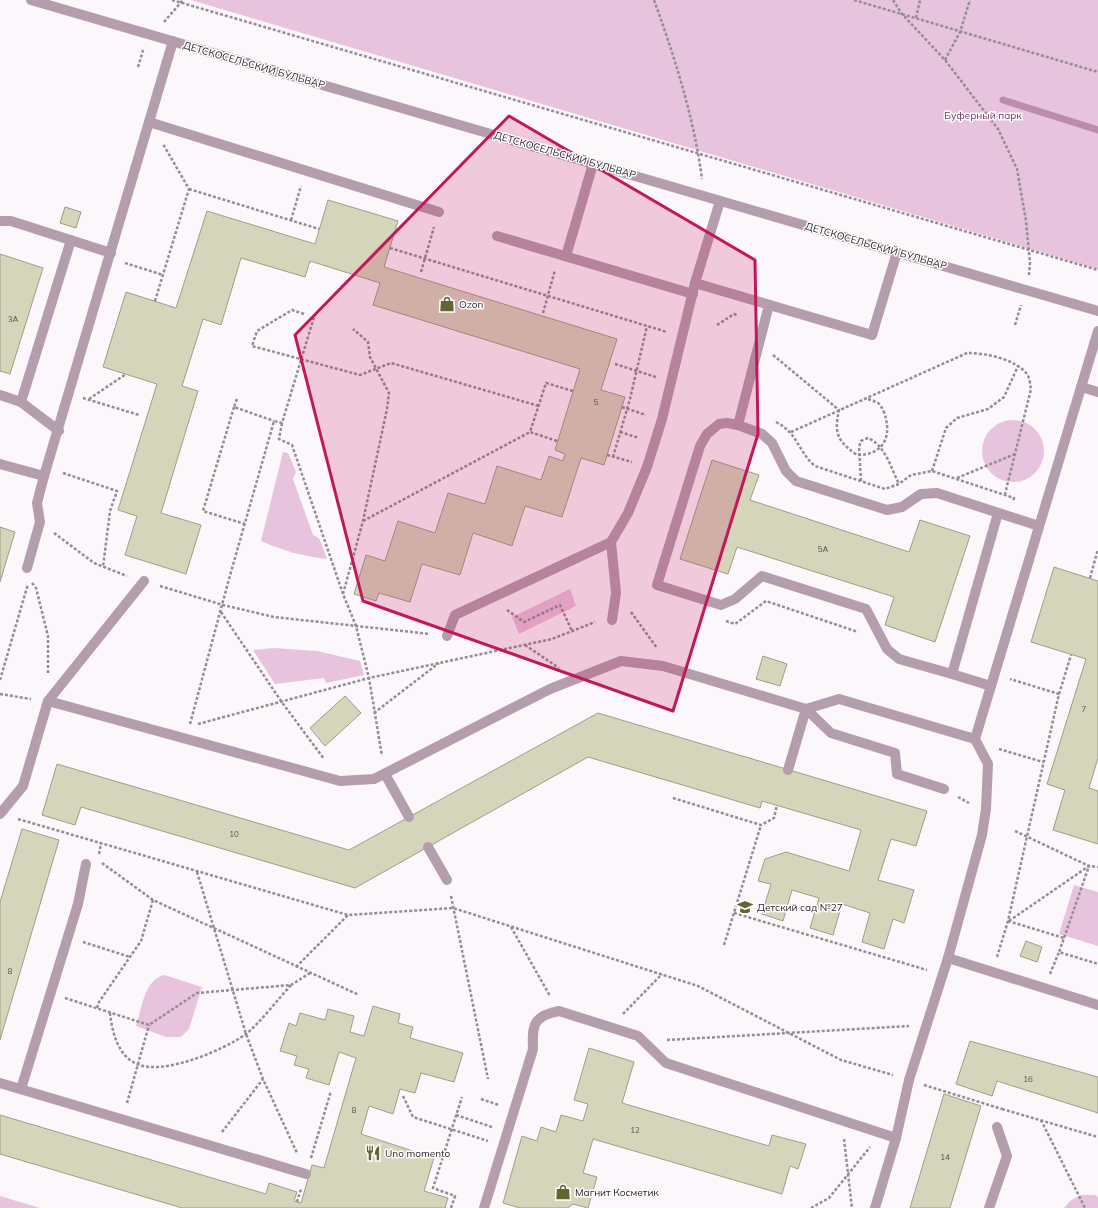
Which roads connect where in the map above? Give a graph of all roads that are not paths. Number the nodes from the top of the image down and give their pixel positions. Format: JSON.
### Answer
{"nodes":[{"id":1,"x":31,"y":0,"type":"edge"},
{"id":2,"x":173,"y":41,"type":"junction"},
{"id":3,"x":149,"y":122,"type":"junction"},
{"id":4,"x":594,"y":164,"type":"junction"},
{"id":5,"x":720,"y":201,"type":"junction"},
{"id":6,"x":439,"y":212,"type":"road end"},
{"id":7,"x":0,"y":221,"type":"edge"},
{"id":8,"x":497,"y":236,"type":"dead end"},
{"id":9,"x":71,"y":240,"type":"junction"},
{"id":10,"x":897,"y":252,"type":"junction"},
{"id":11,"x":110,"y":255,"type":"junction"},
{"id":12,"x":563,"y":255,"type":"junction"},
{"id":13,"x":695,"y":283,"type":"junction"},
{"id":14,"x":693,"y":294,"type":"junction"},
{"id":15,"x":769,"y":305,"type":"junction"},
{"id":16,"x":1098,"y":311,"type":"edge"},
{"id":17,"x":1098,"y":331,"type":"edge"},
{"id":18,"x":1081,"y":387,"type":"junction"},
{"id":19,"x":1098,"y":392,"type":"edge"},
{"id":20,"x":0,"y":395,"type":"edge"},
{"id":21,"x":21,"y":402,"type":"junction"},
{"id":22,"x":738,"y":425,"type":"junction"},
{"id":23,"x":59,"y":431,"type":"junction"},
{"id":24,"x":0,"y":464,"type":"edge"},
{"id":25,"x":46,"y":472,"type":"junction"},
{"id":26,"x":998,"y":513,"type":"junction"},
{"id":27,"x":1039,"y":526,"type":"junction"},
{"id":28,"x":611,"y":542,"type":"junction"},
{"id":29,"x":27,"y":568,"type":"dead end"},
{"id":30,"x":144,"y":581,"type":"road end"},
{"id":31,"x":612,"y":620,"type":"dead end"},
{"id":32,"x":447,"y":636,"type":"road end"},
{"id":33,"x":952,"y":674,"type":"junction"},
{"id":34,"x":991,"y":686,"type":"junction"},
{"id":35,"x":48,"y":701,"type":"junction"},
{"id":36,"x":806,"y":709,"type":"junction"},
{"id":37,"x":975,"y":739,"type":"junction"},
{"id":38,"x":788,"y":770,"type":"dead end"},
{"id":39,"x":385,"y":774,"type":"junction"},
{"id":40,"x":944,"y":789,"type":"dead end"},
{"id":41,"x":0,"y":814,"type":"edge"},
{"id":42,"x":409,"y":817,"type":"dead end"},
{"id":43,"x":428,"y":847,"type":"dead end"},
{"id":44,"x":86,"y":864,"type":"dead end"},
{"id":45,"x":447,"y":880,"type":"road end"},
{"id":46,"x":948,"y":958,"type":"junction"},
{"id":47,"x":1098,"y":1005,"type":"edge"},
{"id":48,"x":0,"y":1083,"type":"edge"},
{"id":49,"x":21,"y":1089,"type":"junction"},
{"id":50,"x":996,"y":1127,"type":"road end"},
{"id":51,"x":896,"y":1138,"type":"junction"},
{"id":52,"x":306,"y":1174,"type":"road end"},
{"id":53,"x":484,"y":1208,"type":"edge"},
{"id":54,"x":876,"y":1208,"type":"edge"},
{"id":55,"x":990,"y":1208,"type":"edge"}],
"edges":[{"from":1,"to":2,"type":"street","name":"ДЕТСКОСЕЛЬСКИЙ БУЛЬВАР"},
{"from":2,"to":3,"type":"street"},
{"from":2,"to":4,"type":"street","name":"ДЕТСКОСЕЛЬСКИЙ БУЛЬВАР"},
{"from":3,"to":6,"type":"street"},
{"from":3,"to":11,"type":"street"},
{"from":4,"to":5,"type":"street","name":"ДЕТСКОСЕЛЬСКИЙ БУЛЬВАР"},
{"from":4,"to":12,"type":"street"},
{"from":5,"to":10,"type":"street","name":"ДЕТСКОСЕЛЬСКИЙ БУЛЬВАР"},
{"from":5,"to":13,"type":"street"},
{"from":7,"to":9,"type":"street"},
{"from":8,"to":12,"type":"street"},
{"from":9,"to":11,"type":"street"},
{"from":9,"to":21,"type":"street"},
{"from":10,"to":15,"type":"street"},
{"from":10,"to":16,"type":"street","name":"ДЕТСКОСЕЛЬСКИЙ БУЛЬВАР"},
{"from":11,"to":23,"type":"street"},
{"from":12,"to":14,"type":"street"},
{"from":13,"to":14,"type":"street"},
{"from":13,"to":15,"type":"street"},
{"from":14,"to":28,"type":"street"},
{"from":15,"to":22,"type":"street"},
{"from":17,"to":18,"type":"street"},
{"from":18,"to":19,"type":"street"},
{"from":18,"to":27,"type":"street"},
{"from":20,"to":21,"type":"street"},
{"from":21,"to":23,"type":"street"},
{"from":22,"to":26,"type":"street"},
{"from":22,"to":33,"type":"street"},
{"from":23,"to":25,"type":"street"},
{"from":24,"to":25,"type":"street"},
{"from":25,"to":29,"type":"street"},
{"from":26,"to":27,"type":"street"},
{"from":26,"to":33,"type":"street"},
{"from":27,"to":34,"type":"street"},
{"from":28,"to":31,"type":"street"},
{"from":28,"to":32,"type":"street"},
{"from":30,"to":35,"type":"street"},
{"from":33,"to":34,"type":"street"},
{"from":34,"to":37,"type":"street"},
{"from":35,"to":39,"type":"street"},
{"from":35,"to":41,"type":"street"},
{"from":36,"to":37,"type":"street"},
{"from":36,"to":38,"type":"street"},
{"from":36,"to":39,"type":"street"},
{"from":36,"to":40,"type":"street"},
{"from":37,"to":46,"type":"street"},
{"from":39,"to":42,"type":"street"},
{"from":43,"to":45,"type":"street"},
{"from":44,"to":49,"type":"street"},
{"from":46,"to":47,"type":"street"},
{"from":46,"to":51,"type":"street"},
{"from":48,"to":49,"type":"street"},
{"from":49,"to":52,"type":"street"},
{"from":50,"to":55,"type":"street"},
{"from":51,"to":53,"type":"street"},
{"from":51,"to":54,"type":"street"}]}
